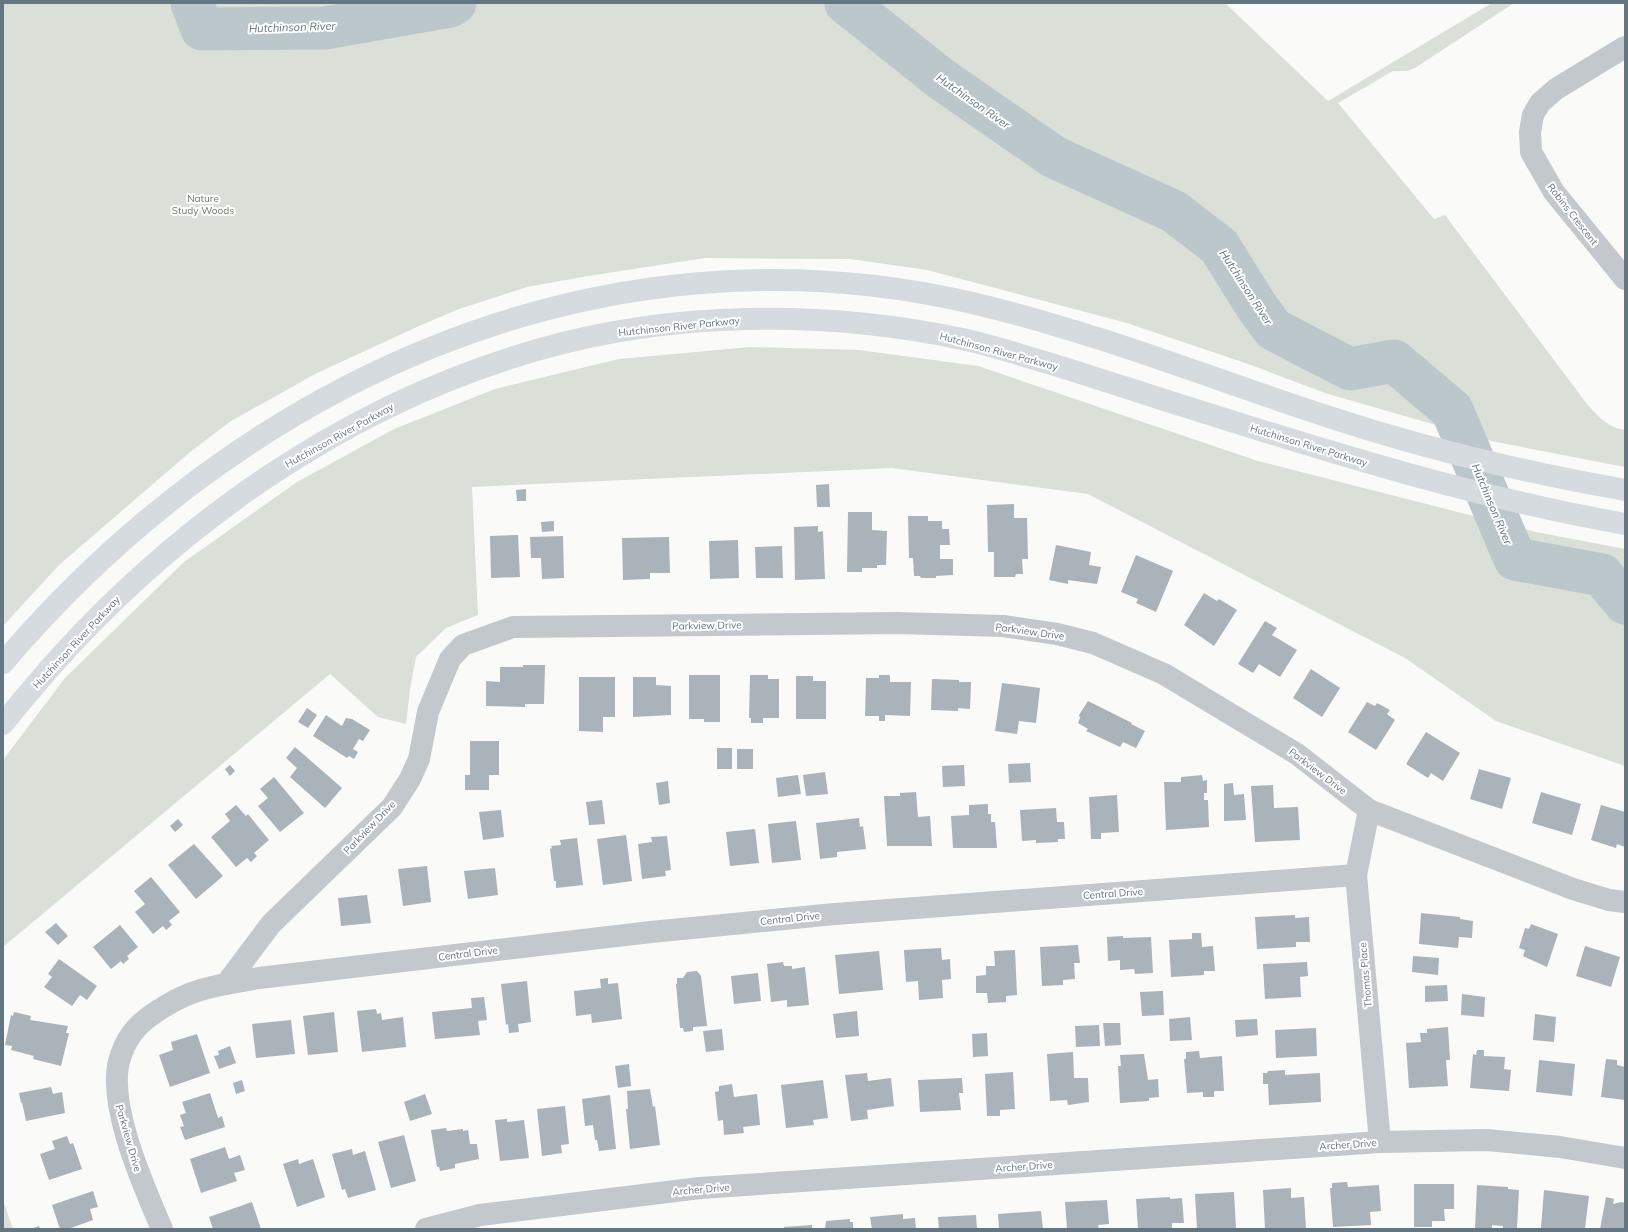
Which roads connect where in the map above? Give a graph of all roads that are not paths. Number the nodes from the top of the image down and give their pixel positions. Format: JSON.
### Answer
{"nodes":[{"id":1,"x":1625,"y":47,"type":"edge"},
{"id":2,"x":1625,"y":279,"type":"edge"},
{"id":3,"x":1625,"y":490,"type":"edge"},
{"id":4,"x":1625,"y":524,"type":"edge"},
{"id":5,"x":3,"y":663,"type":"edge"},
{"id":6,"x":3,"y":724,"type":"edge"},
{"id":7,"x":1369,"y":810,"type":"junction"},
{"id":8,"x":1356,"y":875,"type":"junction"},
{"id":9,"x":1625,"y":902,"type":"edge"},
{"id":10,"x":226,"y":984,"type":"junction"},
{"id":11,"x":1380,"y":1142,"type":"junction"},
{"id":12,"x":1625,"y":1158,"type":"edge"},
{"id":13,"x":162,"y":1229,"type":"edge"},
{"id":14,"x":426,"y":1229,"type":"edge"}],
"edges":[{"from":1,"to":2,"type":"street","name":"Robins Crescent"},
{"from":3,"to":5,"type":"highway"},
{"from":4,"to":6,"type":"highway","name":"Hutchinson River Parkway"},
{"from":7,"to":8,"type":"street","name":"Thomas Place"},
{"from":7,"to":9,"type":"street","name":"Parkview Drive"},
{"from":7,"to":10,"type":"street","name":"Parkview Drive"},
{"from":8,"to":10,"type":"street","name":"Central Drive"},
{"from":8,"to":11,"type":"street","name":"Thomas Place"},
{"from":10,"to":13,"type":"street","name":"Parkview Drive"},
{"from":11,"to":12,"type":"street","name":"Archer Drive"},
{"from":11,"to":14,"type":"street","name":"Archer Drive"}]}
